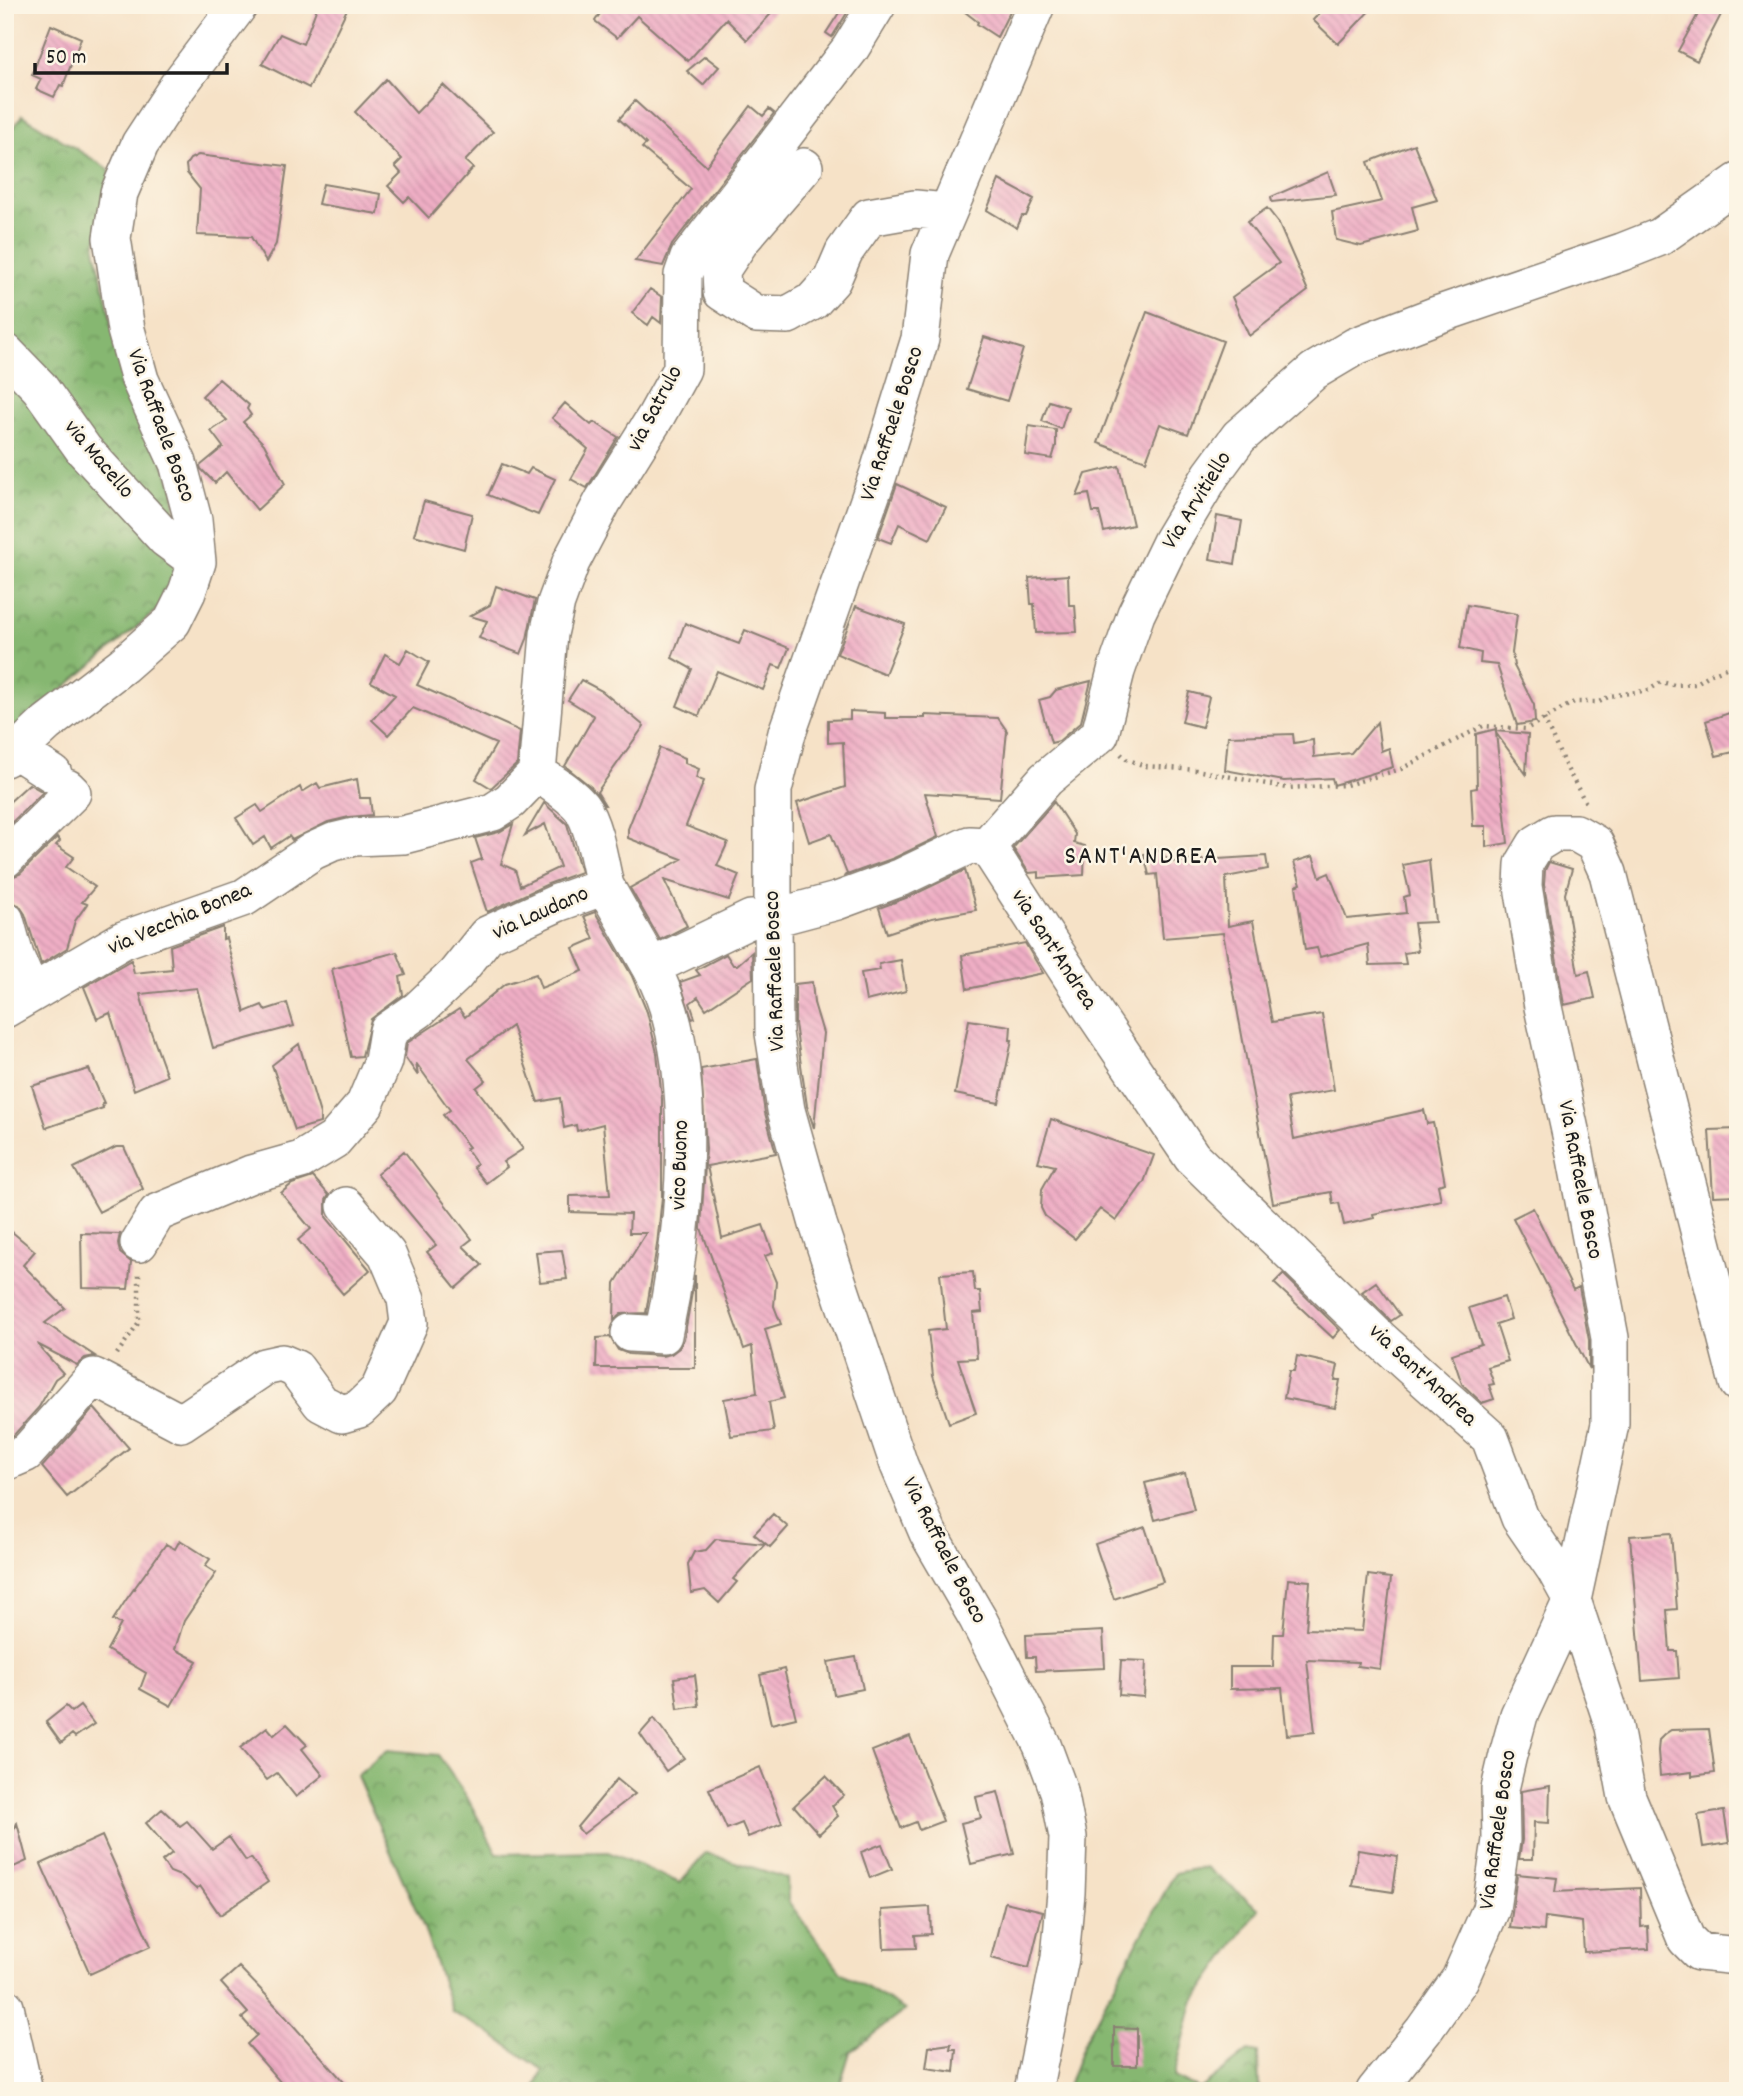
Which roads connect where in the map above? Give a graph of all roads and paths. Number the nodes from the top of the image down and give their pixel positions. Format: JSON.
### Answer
{"nodes":[{"id":1,"x":877,"y":5,"type":"edge"},
{"id":2,"x":1036,"y":5,"type":"edge"},
{"id":3,"x":225,"y":13,"type":"edge"},
{"id":4,"x":804,"y":167,"type":"dead end"},
{"id":5,"x":1738,"y":183,"type":"edge"},
{"id":6,"x":946,"y":212,"type":"junction"},
{"id":7,"x":5,"y":352,"type":"edge"},
{"id":8,"x":197,"y":562,"type":"junction"},
{"id":9,"x":1738,"y":663,"type":"edge"},
{"id":10,"x":1544,"y":719,"type":"junction"},
{"id":11,"x":1100,"y":734,"type":"junction"},
{"id":12,"x":11,"y":755,"type":"edge"},
{"id":13,"x":537,"y":773,"type":"junction"},
{"id":14,"x":1576,"y":833,"type":"junction"},
{"id":15,"x":986,"y":846,"type":"junction"},
{"id":16,"x":5,"y":859,"type":"edge"},
{"id":17,"x":605,"y":886,"type":"junction"},
{"id":18,"x":773,"y":918,"type":"junction"},
{"id":19,"x":5,"y":920,"type":"edge"},
{"id":20,"x":651,"y":967,"type":"junction"},
{"id":21,"x":18,"y":1002,"type":"edge"},
{"id":22,"x":346,"y":1206,"type":"dead end"},
{"id":23,"x":139,"y":1243,"type":"joint"},
{"id":24,"x":630,"y":1333,"type":"dead end"},
{"id":25,"x":93,"y":1377,"type":"junction"},
{"id":26,"x":1738,"y":1383,"type":"edge"},
{"id":27,"x":5,"y":1462,"type":"edge"},
{"id":28,"x":1572,"y":1600,"type":"junction"},
{"id":29,"x":1738,"y":1956,"type":"edge"},
{"id":30,"x":5,"y":2007,"type":"edge"},
{"id":31,"x":23,"y":2091,"type":"edge"},
{"id":32,"x":1033,"y":2091,"type":"edge"},
{"id":33,"x":1375,"y":2091,"type":"edge"}],
"edges":[{"from":1,"to":13,"type":"street","name":"via Satrulo"},
{"from":2,"to":6,"type":"street","name":"Via Raffaele Bosco"},
{"from":3,"to":8,"type":"street","name":"Via Raffaele Bosco"},
{"from":4,"to":6,"type":"street"},
{"from":5,"to":11,"type":"street","name":"Via Arvitiello"},
{"from":6,"to":18,"type":"street","name":"Via Raffaele Bosco"},
{"from":7,"to":8,"type":"street","name":"via Macello"},
{"from":8,"to":12,"type":"street","name":"Via Raffaele Bosco"},
{"from":9,"to":10,"type":"path"},
{"from":10,"to":11,"type":"path"},
{"from":10,"to":14,"type":"path"},
{"from":11,"to":15,"type":"street"},
{"from":12,"to":16,"type":"street"},
{"from":13,"to":17,"type":"street"},
{"from":13,"to":21,"type":"street","name":"via Vecchia Bonea"},
{"from":14,"to":26,"type":"street"},
{"from":14,"to":28,"type":"street","name":"Via Raffaele Bosco"},
{"from":15,"to":18,"type":"street"},
{"from":15,"to":28,"type":"street","name":"via Sant'Andrea"},
{"from":17,"to":20,"type":"street","name":"via Laudano"},
{"from":17,"to":23,"type":"street","name":"via Laudano"},
{"from":18,"to":20,"type":"street"},
{"from":18,"to":32,"type":"street","name":"Via Raffaele Bosco"},
{"from":19,"to":21,"type":"street"},
{"from":20,"to":24,"type":"street","name":"vico Buono"},
{"from":22,"to":25,"type":"street"},
{"from":23,"to":25,"type":"path"},
{"from":25,"to":27,"type":"street"},
{"from":28,"to":29,"type":"street","name":"via Sant'Andrea"},
{"from":28,"to":33,"type":"street","name":"Via Raffaele Bosco"},
{"from":30,"to":31,"type":"street"}]}
